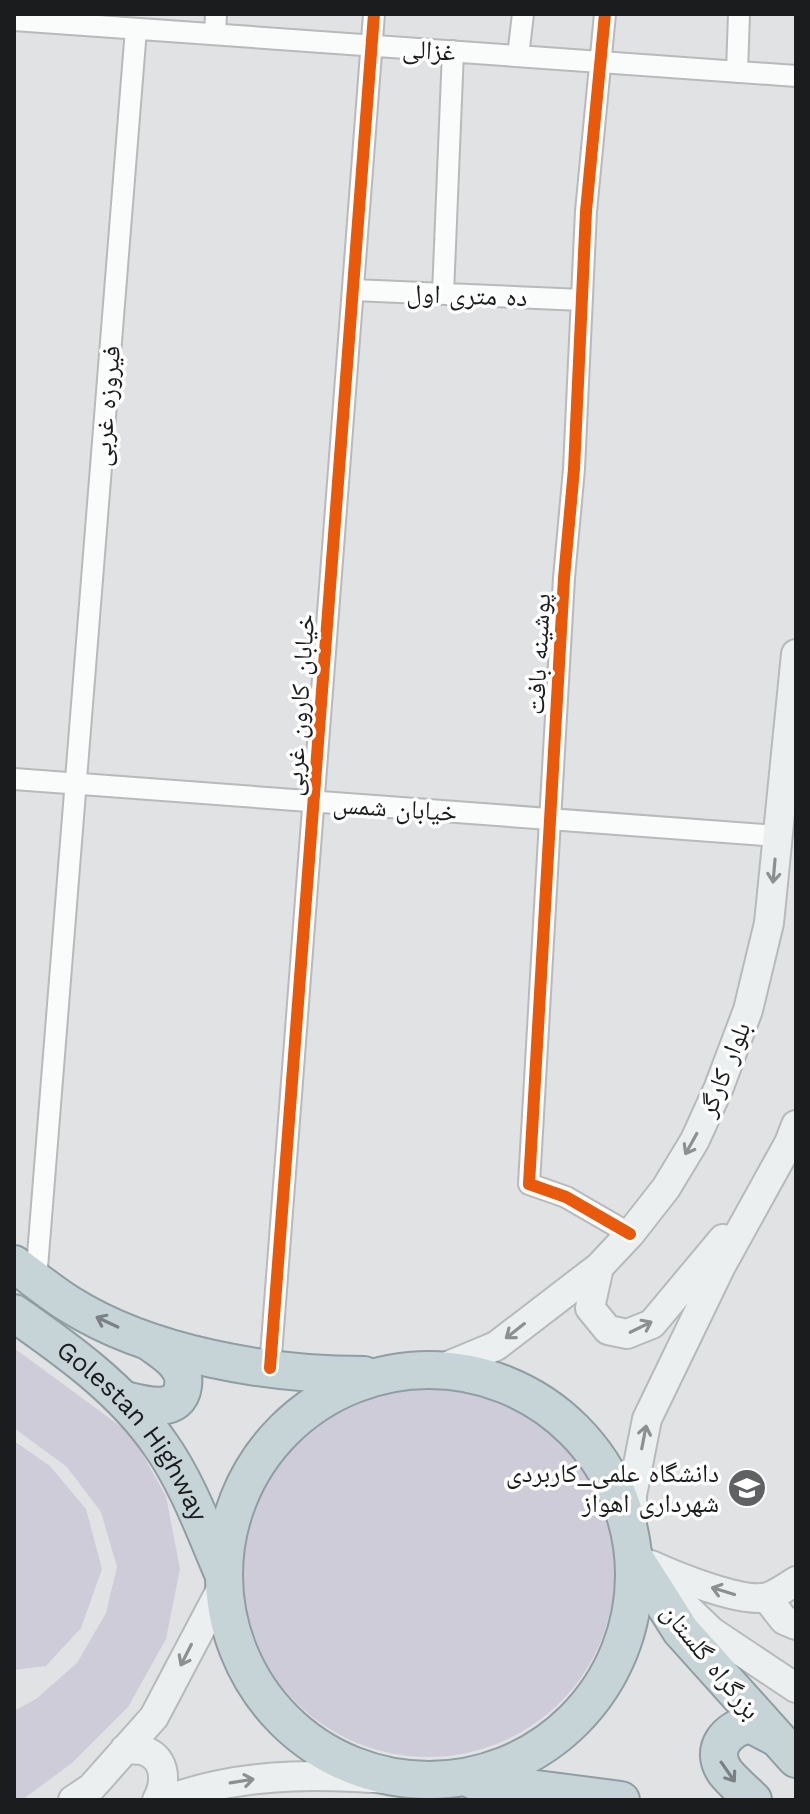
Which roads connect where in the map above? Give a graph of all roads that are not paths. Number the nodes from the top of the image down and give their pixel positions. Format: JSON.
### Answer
{"nodes":[{"id":1,"x":374,"y":14,"type":"edge"},
{"id":2,"x":523,"y":14,"type":"edge"},
{"id":3,"x":605,"y":14,"type":"edge"},
{"id":4,"x":739,"y":14,"type":"edge"},
{"id":5,"x":58,"y":18,"type":"edge"},
{"id":6,"x":14,"y":20,"type":"edge"},
{"id":7,"x":216,"y":24,"type":"edge"},
{"id":8,"x":136,"y":29,"type":"junction"},
{"id":9,"x":371,"y":46,"type":"junction"},
{"id":10,"x":453,"y":51,"type":"junction"},
{"id":11,"x":518,"y":56,"type":"junction"},
{"id":12,"x":602,"y":62,"type":"junction"},
{"id":13,"x":737,"y":72,"type":"junction"},
{"id":14,"x":796,"y":76,"type":"edge"},
{"id":15,"x":353,"y":290,"type":"junction"},
{"id":16,"x":443,"y":294,"type":"junction"},
{"id":17,"x":582,"y":300,"type":"junction"},
{"id":18,"x":796,"y":654,"type":"edge"},
{"id":19,"x":14,"y":779,"type":"edge"},
{"id":20,"x":76,"y":784,"type":"junction"},
{"id":21,"x":314,"y":802,"type":"junction"},
{"id":22,"x":552,"y":819,"type":"junction"},
{"id":23,"x":777,"y":836,"type":"junction"},
{"id":24,"x":796,"y":1125,"type":"edge"},
{"id":25,"x":759,"y":1196,"type":"junction"},
{"id":26,"x":630,"y":1234,"type":"junction"},
{"id":27,"x":599,"y":1267,"type":"junction"},
{"id":28,"x":25,"y":1272,"type":"edge"},
{"id":29,"x":14,"y":1313,"type":"edge"},
{"id":30,"x":149,"y":1342,"type":"junction"},
{"id":31,"x":270,"y":1368,"type":"junction"},
{"id":32,"x":443,"y":1368,"type":"junction"},
{"id":33,"x":373,"y":1375,"type":"junction"},
{"id":34,"x":125,"y":1400,"type":"junction"},
{"id":35,"x":633,"y":1549,"type":"junction"},
{"id":36,"x":222,"y":1579,"type":"junction"},
{"id":37,"x":796,"y":1581,"type":"edge"},
{"id":38,"x":767,"y":1598,"type":"junction"},
{"id":39,"x":796,"y":1625,"type":"edge"},
{"id":40,"x":796,"y":1688,"type":"edge"},
{"id":41,"x":784,"y":1748,"type":"edge"},
{"id":42,"x":125,"y":1749,"type":"junction"},
{"id":43,"x":443,"y":1781,"type":"junction"},
{"id":44,"x":73,"y":1800,"type":"edge"},
{"id":45,"x":157,"y":1800,"type":"edge"},
{"id":46,"x":166,"y":1800,"type":"edge"},
{"id":47,"x":621,"y":1800,"type":"edge"},
{"id":48,"x":753,"y":1800,"type":"edge"}],
"edges":[{"from":1,"to":9,"type":"street","name":"خیابان کارون غربی"},
{"from":2,"to":11,"type":"street"},
{"from":3,"to":12,"type":"street","name":"پوشینه بافت"},
{"from":4,"to":13,"type":"street"},
{"from":5,"to":6,"type":"street","name":"غزالی"},
{"from":5,"to":8,"type":"street","name":"غزالی"},
{"from":7,"to":8,"type":"street","name":"غزالی"},
{"from":7,"to":9,"type":"street","name":"غزالی"},
{"from":8,"to":20,"type":"street","name":"فیروزه غربی"},
{"from":9,"to":10,"type":"street","name":"غزالی"},
{"from":9,"to":15,"type":"street","name":"خیابان کارون غربی"},
{"from":10,"to":11,"type":"street","name":"غزالی"},
{"from":10,"to":16,"type":"street"},
{"from":11,"to":12,"type":"street","name":"غزالی"},
{"from":12,"to":13,"type":"street","name":"غزالی"},
{"from":12,"to":17,"type":"street","name":"پوشینه بافت"},
{"from":13,"to":14,"type":"street","name":"غزالی"},
{"from":15,"to":16,"type":"street","name":"ده متری اول"},
{"from":15,"to":21,"type":"street","name":"خیابان کارون غربی"},
{"from":16,"to":17,"type":"street","name":"ده متری اول"},
{"from":17,"to":22,"type":"street","name":"پوشینه بافت"},
{"from":18,"to":23,"type":"main road","name":"بلوار کارگر"},
{"from":19,"to":20,"type":"street","name":"خیابان شمس"},
{"from":20,"to":21,"type":"street","name":"خیابان شمس"},
{"from":20,"to":28,"type":"street","name":"فیروزه غربی"},
{"from":21,"to":22,"type":"street","name":"خیابان شمس"},
{"from":21,"to":31,"type":"street","name":"خیابان کارون غربی"},
{"from":22,"to":23,"type":"street","name":"خیابان شمس"},
{"from":22,"to":26,"type":"street","name":"پوشینه بافت"},
{"from":23,"to":26,"type":"main road","name":"بلوار کارگر","one_way":true},
{"from":24,"to":25,"type":"main road"},
{"from":27,"to":25,"type":"main road","one_way":true},
{"from":35,"to":25,"type":"main road","one_way":true},
{"from":26,"to":27,"type":"main road","name":"بلوار کارگر"},
{"from":27,"to":32,"type":"main road","name":"بلوار کارگر","one_way":true},
{"from":30,"to":28,"type":"highway","name":"Golestan Highway","one_way":true},
{"from":29,"to":34,"type":"highway","name":"Golestan Highway"},
{"from":30,"to":31,"type":"highway","name":"Golestan Highway"},
{"from":30,"to":34,"type":"highway"},
{"from":31,"to":33,"type":"highway","name":"Golestan Highway"},
{"from":32,"to":33,"type":"highway"},
{"from":32,"to":35,"type":"highway"},
{"from":33,"to":36,"type":"highway"},
{"from":34,"to":36,"type":"highway","name":"Golestan Highway"},
{"from":38,"to":35,"type":"main road","one_way":true},
{"from":35,"to":40,"type":"main road"},
{"from":35,"to":41,"type":"highway","name":"بزرگراه گلستان"},
{"from":35,"to":43,"type":"highway"},
{"from":36,"to":42,"type":"main road","one_way":true},
{"from":36,"to":43,"type":"highway"},
{"from":37,"to":38,"type":"main road"},
{"from":38,"to":39,"type":"main road"},
{"from":41,"to":48,"type":"highway","one_way":true},
{"from":42,"to":44,"type":"main road"},
{"from":42,"to":45,"type":"main road"},
{"from":46,"to":43,"type":"main road","one_way":true},
{"from":43,"to":47,"type":"highway"}]}
